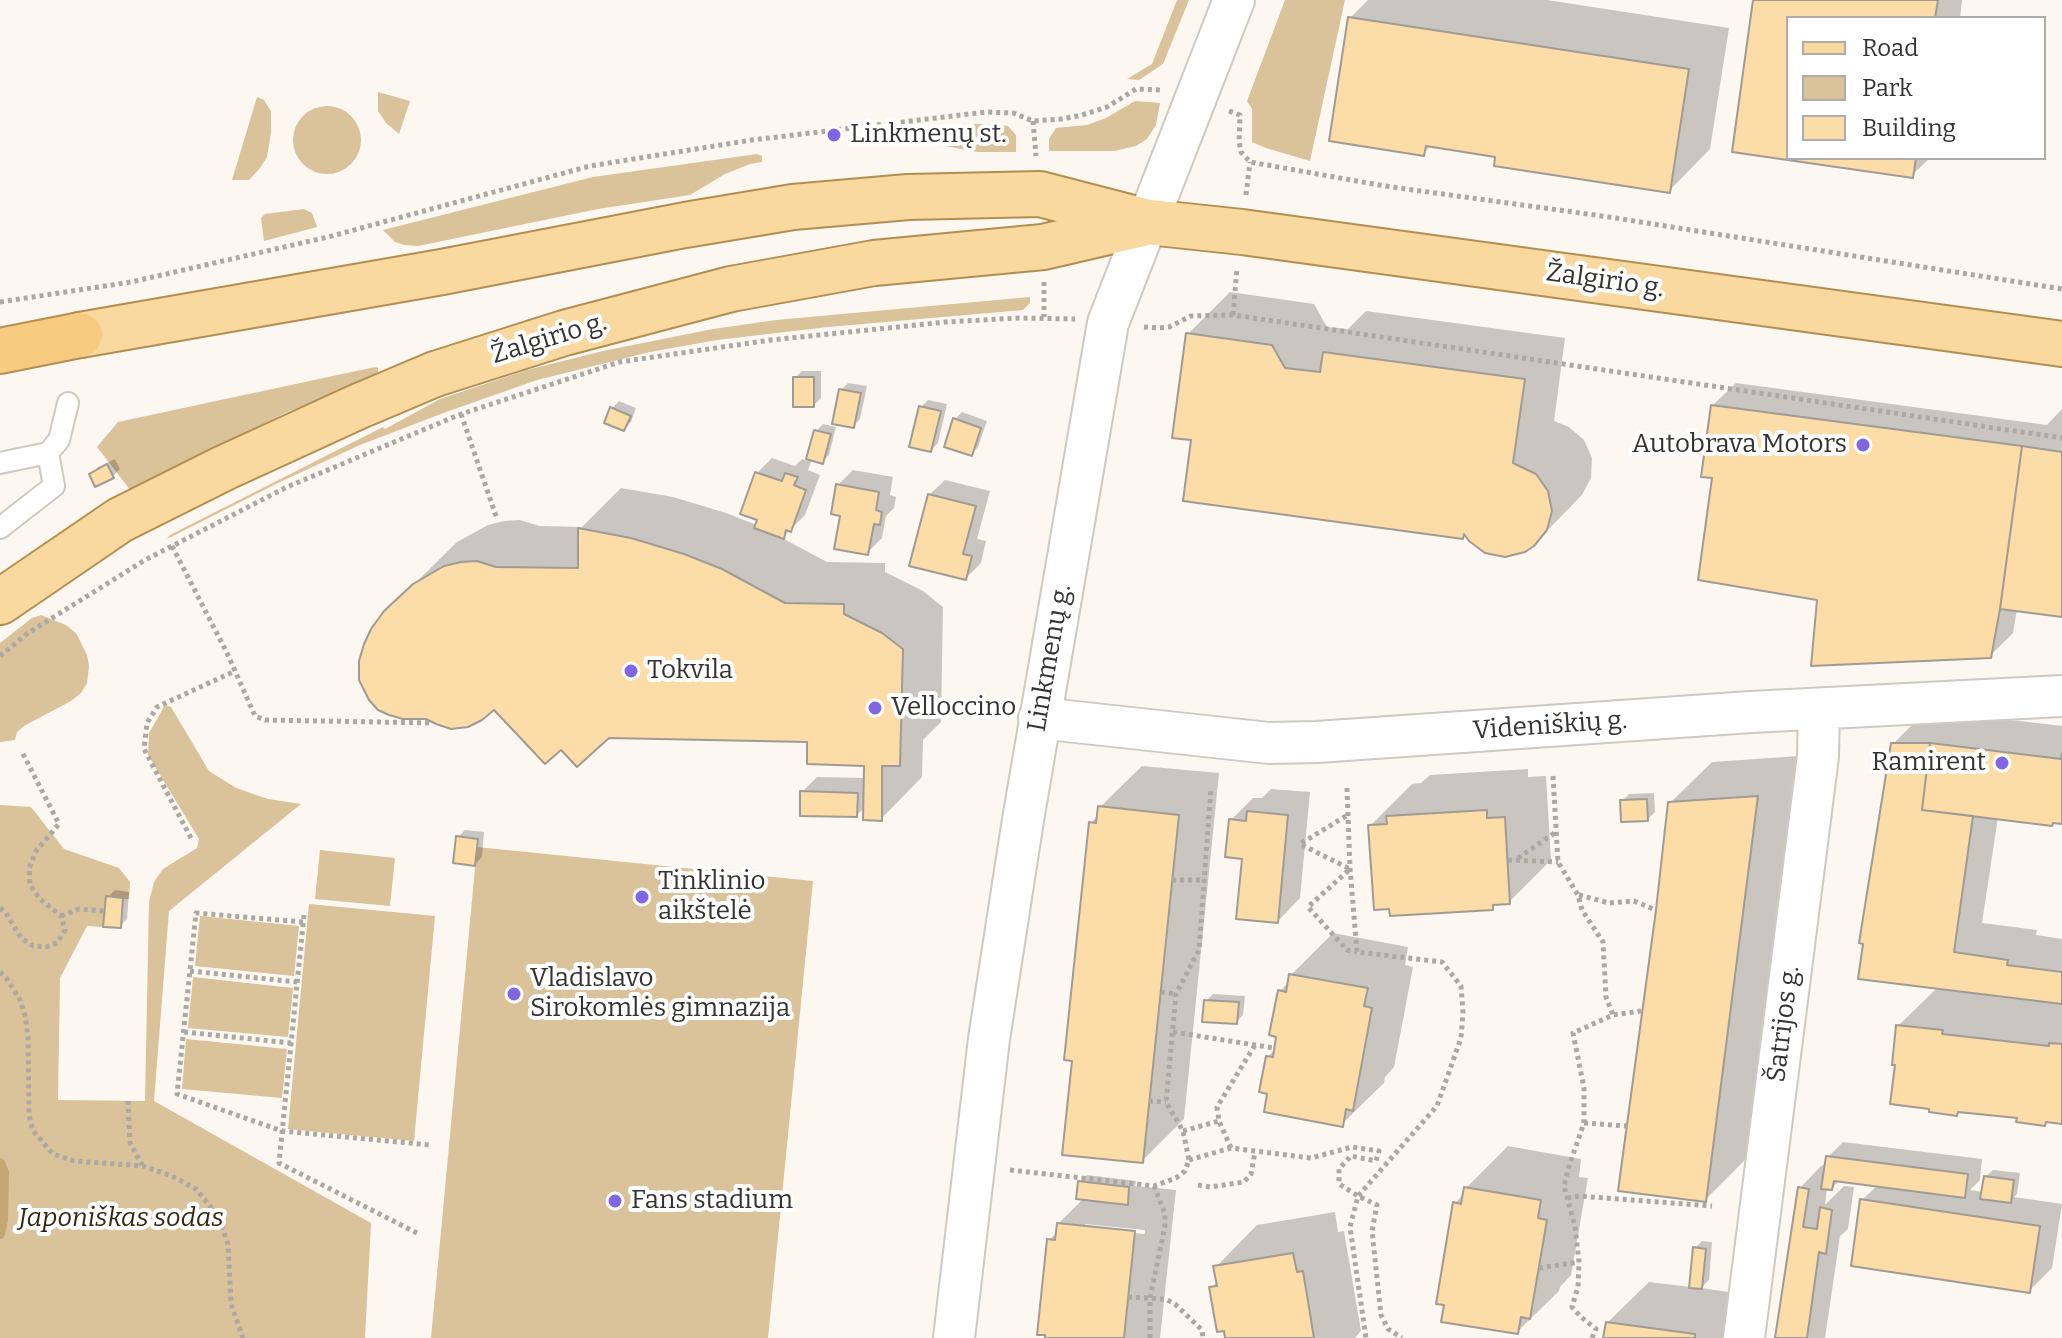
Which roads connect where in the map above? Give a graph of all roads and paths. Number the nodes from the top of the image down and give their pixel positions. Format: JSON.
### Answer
{"nodes":[{"id":1,"x":1234,"y":0,"type":"edge"},
{"id":2,"x":1196,"y":98,"type":"junction"},
{"id":3,"x":1148,"y":222,"type":"junction"},
{"id":4,"x":1236,"y":279,"type":"dead end"},
{"id":5,"x":2062,"y":289,"type":"edge"},
{"id":6,"x":0,"y":302,"type":"edge"},
{"id":7,"x":1065,"y":318,"type":"dead end"},
{"id":8,"x":0,"y":331,"type":"edge"},
{"id":9,"x":80,"y":335,"type":"junction"},
{"id":10,"x":2062,"y":344,"type":"edge"},
{"id":11,"x":0,"y":351,"type":"edge"},
{"id":12,"x":68,"y":403,"type":"dead end"},
{"id":13,"x":461,"y":414,"type":"junction"},
{"id":14,"x":2062,"y":438,"type":"edge"},
{"id":15,"x":48,"y":453,"type":"junction"},
{"id":16,"x":0,"y":463,"type":"edge"},
{"id":17,"x":497,"y":519,"type":"dead end"},
{"id":18,"x":0,"y":528,"type":"edge"},
{"id":19,"x":172,"y":546,"type":"junction"},
{"id":20,"x":0,"y":602,"type":"edge"},
{"id":21,"x":0,"y":656,"type":"edge"},
{"id":22,"x":235,"y":671,"type":"junction"},
{"id":23,"x":2062,"y":696,"type":"edge"},
{"id":24,"x":1819,"y":709,"type":"junction"},
{"id":25,"x":1039,"y":718,"type":"junction"},
{"id":26,"x":433,"y":723,"type":"dead end"},
{"id":27,"x":22,"y":752,"type":"dead end"},
{"id":28,"x":1553,"y":776,"type":"dead end"},
{"id":29,"x":1211,"y":788,"type":"dead end"},
{"id":30,"x":1347,"y":788,"type":"dead end"},
{"id":31,"x":1347,"y":816,"type":"junction"},
{"id":32,"x":1557,"y":831,"type":"junction"},
{"id":33,"x":191,"y":838,"type":"dead end"},
{"id":34,"x":1508,"y":860,"type":"dead end"},
{"id":35,"x":1517,"y":860,"type":"junction"},
{"id":36,"x":1558,"y":862,"type":"junction"},
{"id":37,"x":1350,"y":869,"type":"junction"},
{"id":38,"x":1172,"y":880,"type":"dead end"},
{"id":39,"x":1205,"y":880,"type":"junction"},
{"id":40,"x":1578,"y":895,"type":"junction"},
{"id":41,"x":0,"y":908,"type":"edge"},
{"id":42,"x":1656,"y":910,"type":"dead end"},
{"id":43,"x":104,"y":911,"type":"dead end"},
{"id":44,"x":304,"y":915,"type":"dead end"},
{"id":45,"x":61,"y":916,"type":"junction"},
{"id":46,"x":303,"y":922,"type":"junction"},
{"id":47,"x":1357,"y":952,"type":"junction"},
{"id":48,"x":190,"y":971,"type":"junction"},
{"id":49,"x":0,"y":972,"type":"edge"},
{"id":50,"x":297,"y":982,"type":"junction"},
{"id":51,"x":1161,"y":992,"type":"dead end"},
{"id":52,"x":1176,"y":994,"type":"junction"},
{"id":53,"x":1641,"y":1011,"type":"dead end"},
{"id":54,"x":1613,"y":1015,"type":"junction"},
{"id":55,"x":184,"y":1032,"type":"junction"},
{"id":56,"x":1173,"y":1032,"type":"junction"},
{"id":57,"x":291,"y":1043,"type":"junction"},
{"id":58,"x":1255,"y":1045,"type":"junction"},
{"id":59,"x":1274,"y":1048,"type":"dead end"},
{"id":60,"x":128,"y":1101,"type":"dead end"},
{"id":61,"x":1149,"y":1101,"type":"dead end"},
{"id":62,"x":1166,"y":1102,"type":"junction"},
{"id":63,"x":1219,"y":1121,"type":"junction"},
{"id":64,"x":1584,"y":1123,"type":"junction"},
{"id":65,"x":1627,"y":1126,"type":"dead end"},
{"id":66,"x":282,"y":1131,"type":"junction"},
{"id":67,"x":1183,"y":1131,"type":"junction"},
{"id":68,"x":430,"y":1145,"type":"dead end"},
{"id":69,"x":1231,"y":1148,"type":"junction"},
{"id":70,"x":1255,"y":1152,"type":"junction"},
{"id":71,"x":1189,"y":1160,"type":"junction"},
{"id":72,"x":143,"y":1166,"type":"junction"},
{"id":73,"x":974,"y":1166,"type":"junction"},
{"id":74,"x":1198,"y":1185,"type":"dead end"},
{"id":75,"x":1154,"y":1186,"type":"junction"},
{"id":76,"x":1358,"y":1196,"type":"junction"},
{"id":77,"x":1567,"y":1198,"type":"junction"},
{"id":78,"x":1712,"y":1206,"type":"dead end"},
{"id":79,"x":419,"y":1234,"type":"dead end"},
{"id":80,"x":1579,"y":1262,"type":"junction"},
{"id":81,"x":1539,"y":1268,"type":"dead end"},
{"id":82,"x":1128,"y":1297,"type":"dead end"},
{"id":83,"x":1150,"y":1298,"type":"junction"},
{"id":84,"x":243,"y":1338,"type":"edge"},
{"id":85,"x":954,"y":1338,"type":"edge"},
{"id":86,"x":1150,"y":1338,"type":"edge"},
{"id":87,"x":1203,"y":1338,"type":"edge"},
{"id":88,"x":1366,"y":1338,"type":"edge"},
{"id":89,"x":1402,"y":1338,"type":"edge"},
{"id":90,"x":1592,"y":1338,"type":"edge"},
{"id":91,"x":1744,"y":1338,"type":"edge"}],
"edges":[{"from":1,"to":2,"type":"street","name":"Linkmenų g."},
{"from":2,"to":3,"type":"street","name":"Linkmenų g."},
{"from":2,"to":5,"type":"path"},
{"from":2,"to":6,"type":"path"},
{"from":3,"to":9,"type":"main road","name":"Žalgirio g."},
{"from":3,"to":10,"type":"main road","name":"Žalgirio g."},
{"from":3,"to":20,"type":"main road","name":"Žalgirio g."},
{"from":3,"to":25,"type":"street","name":"Linkmenų g."},
{"from":4,"to":14,"type":"path"},
{"from":7,"to":13,"type":"path"},
{"from":8,"to":9,"type":"highway"},
{"from":9,"to":11,"type":"highway","name":"Žalgirio g."},
{"from":12,"to":15,"type":"lane"},
{"from":13,"to":17,"type":"path"},
{"from":13,"to":19,"type":"path"},
{"from":15,"to":16,"type":"lane"},
{"from":15,"to":18,"type":"lane"},
{"from":19,"to":21,"type":"path"},
{"from":19,"to":22,"type":"path"},
{"from":22,"to":26,"type":"path"},
{"from":22,"to":33,"type":"path"},
{"from":23,"to":24,"type":"street","name":"Videniškių g."},
{"from":24,"to":25,"type":"street","name":"Videniškių g."},
{"from":24,"to":91,"type":"street","name":"Šatrijos g."},
{"from":25,"to":73,"type":"street","name":"Linkmenų g."},
{"from":27,"to":45,"type":"path"},
{"from":28,"to":32,"type":"path"},
{"from":29,"to":39,"type":"path"},
{"from":30,"to":31,"type":"path"},
{"from":31,"to":37,"type":"path"},
{"from":31,"to":37,"type":"path"},
{"from":32,"to":35,"type":"path"},
{"from":32,"to":36,"type":"path"},
{"from":34,"to":35,"type":"path"},
{"from":35,"to":36,"type":"path"},
{"from":36,"to":40,"type":"path"},
{"from":37,"to":47,"type":"path"},
{"from":37,"to":47,"type":"path"},
{"from":38,"to":39,"type":"path"},
{"from":39,"to":52,"type":"path"},
{"from":40,"to":42,"type":"path"},
{"from":40,"to":54,"type":"path"},
{"from":41,"to":45,"type":"path"},
{"from":43,"to":45,"type":"path"},
{"from":44,"to":46,"type":"path"},
{"from":46,"to":48,"type":"path"},
{"from":46,"to":50,"type":"path"},
{"from":47,"to":76,"type":"path"},
{"from":48,"to":50,"type":"path"},
{"from":48,"to":55,"type":"path"},
{"from":49,"to":72,"type":"path"},
{"from":50,"to":57,"type":"path"},
{"from":51,"to":52,"type":"path"},
{"from":52,"to":56,"type":"path"},
{"from":53,"to":54,"type":"path"},
{"from":54,"to":64,"type":"path"},
{"from":55,"to":57,"type":"path"},
{"from":55,"to":66,"type":"path"},
{"from":56,"to":58,"type":"path"},
{"from":56,"to":62,"type":"path"},
{"from":57,"to":66,"type":"path"},
{"from":58,"to":59,"type":"path"},
{"from":58,"to":63,"type":"path"},
{"from":60,"to":72,"type":"path"},
{"from":61,"to":62,"type":"path"},
{"from":62,"to":67,"type":"path"},
{"from":63,"to":67,"type":"path"},
{"from":63,"to":69,"type":"path"},
{"from":64,"to":65,"type":"path"},
{"from":64,"to":77,"type":"path"},
{"from":66,"to":68,"type":"path"},
{"from":66,"to":79,"type":"path"},
{"from":67,"to":71,"type":"path"},
{"from":69,"to":70,"type":"path"},
{"from":69,"to":71,"type":"path"},
{"from":70,"to":74,"type":"path"},
{"from":70,"to":76,"type":"path"},
{"from":71,"to":75,"type":"path"},
{"from":72,"to":84,"type":"path"},
{"from":73,"to":75,"type":"path"},
{"from":73,"to":85,"type":"street","name":"Linkmenų g."},
{"from":75,"to":83,"type":"path"},
{"from":76,"to":88,"type":"path"},
{"from":76,"to":89,"type":"path"},
{"from":77,"to":78,"type":"path"},
{"from":77,"to":80,"type":"path"},
{"from":80,"to":81,"type":"path"},
{"from":80,"to":90,"type":"path"},
{"from":82,"to":83,"type":"path"},
{"from":83,"to":86,"type":"path"},
{"from":83,"to":87,"type":"path"}]}
